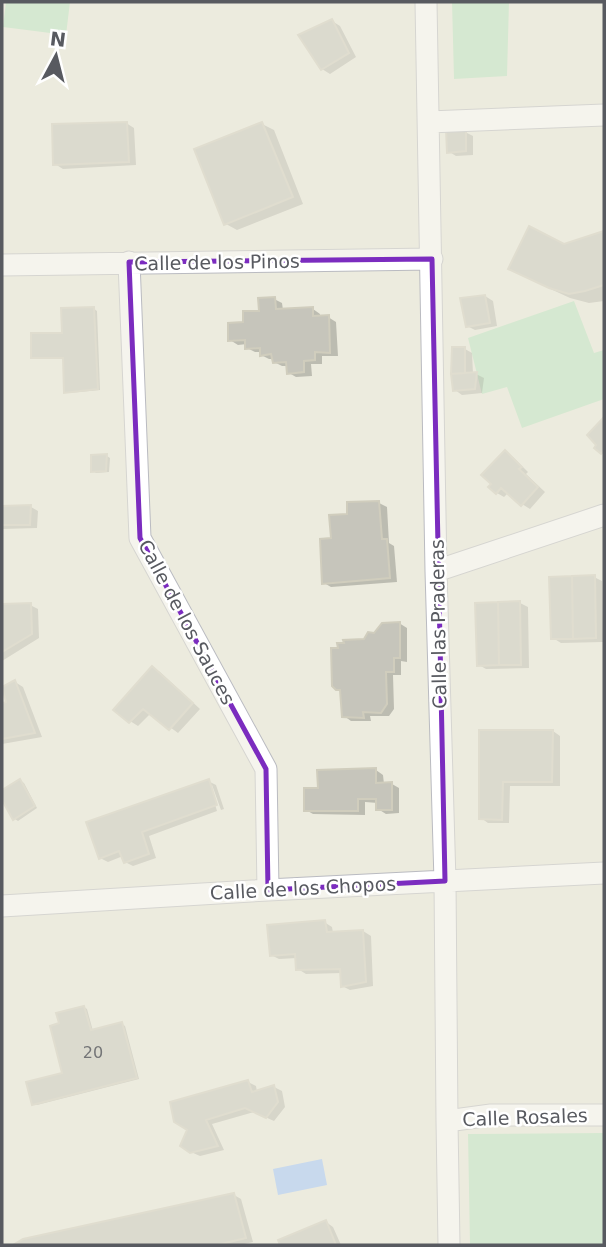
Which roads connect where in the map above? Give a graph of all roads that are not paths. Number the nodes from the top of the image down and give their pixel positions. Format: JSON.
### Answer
{"nodes":[{"id":1,"x":426,"y":2,"type":"edge"},
{"id":2,"x":604,"y":115,"type":"edge"},
{"id":3,"x":429,"y":122,"type":"junction"},
{"id":4,"x":432,"y":259,"type":"junction"},
{"id":5,"x":129,"y":262,"type":"junction"},
{"id":6,"x":2,"y":265,"type":"edge"},
{"id":7,"x":604,"y":515,"type":"edge"},
{"id":8,"x":436,"y":571,"type":"junction"},
{"id":9,"x":604,"y":873,"type":"edge"},
{"id":10,"x":445,"y":881,"type":"junction"},
{"id":11,"x":268,"y":890,"type":"junction"},
{"id":12,"x":2,"y":906,"type":"edge"},
{"id":13,"x":604,"y":1115,"type":"edge"},
{"id":14,"x":447,"y":1121,"type":"junction"},
{"id":15,"x":449,"y":1245,"type":"edge"}],
"edges":[{"from":1,"to":3,"type":"street","name":"Calle las Praderas"},
{"from":2,"to":3,"type":"street"},
{"from":3,"to":4,"type":"street","name":"Calle las Praderas"},
{"from":4,"to":5,"type":"street","name":"Calle de los Pinos"},
{"from":4,"to":8,"type":"street","name":"Calle las Praderas"},
{"from":5,"to":6,"type":"street","name":"Calle de los Pinos"},
{"from":5,"to":11,"type":"street","name":"Calle de los Sauces"},
{"from":7,"to":8,"type":"street"},
{"from":8,"to":10,"type":"street","name":"Calle las Praderas"},
{"from":9,"to":10,"type":"street","name":"Calle de los Chopos"},
{"from":10,"to":11,"type":"street","name":"Calle de los Chopos"},
{"from":10,"to":14,"type":"street","name":"Calle las Praderas"},
{"from":11,"to":12,"type":"street","name":"Calle de los Chopos"},
{"from":13,"to":14,"type":"street","name":"Calle Rosales"},
{"from":14,"to":15,"type":"street","name":"Calle las Praderas"}]}
